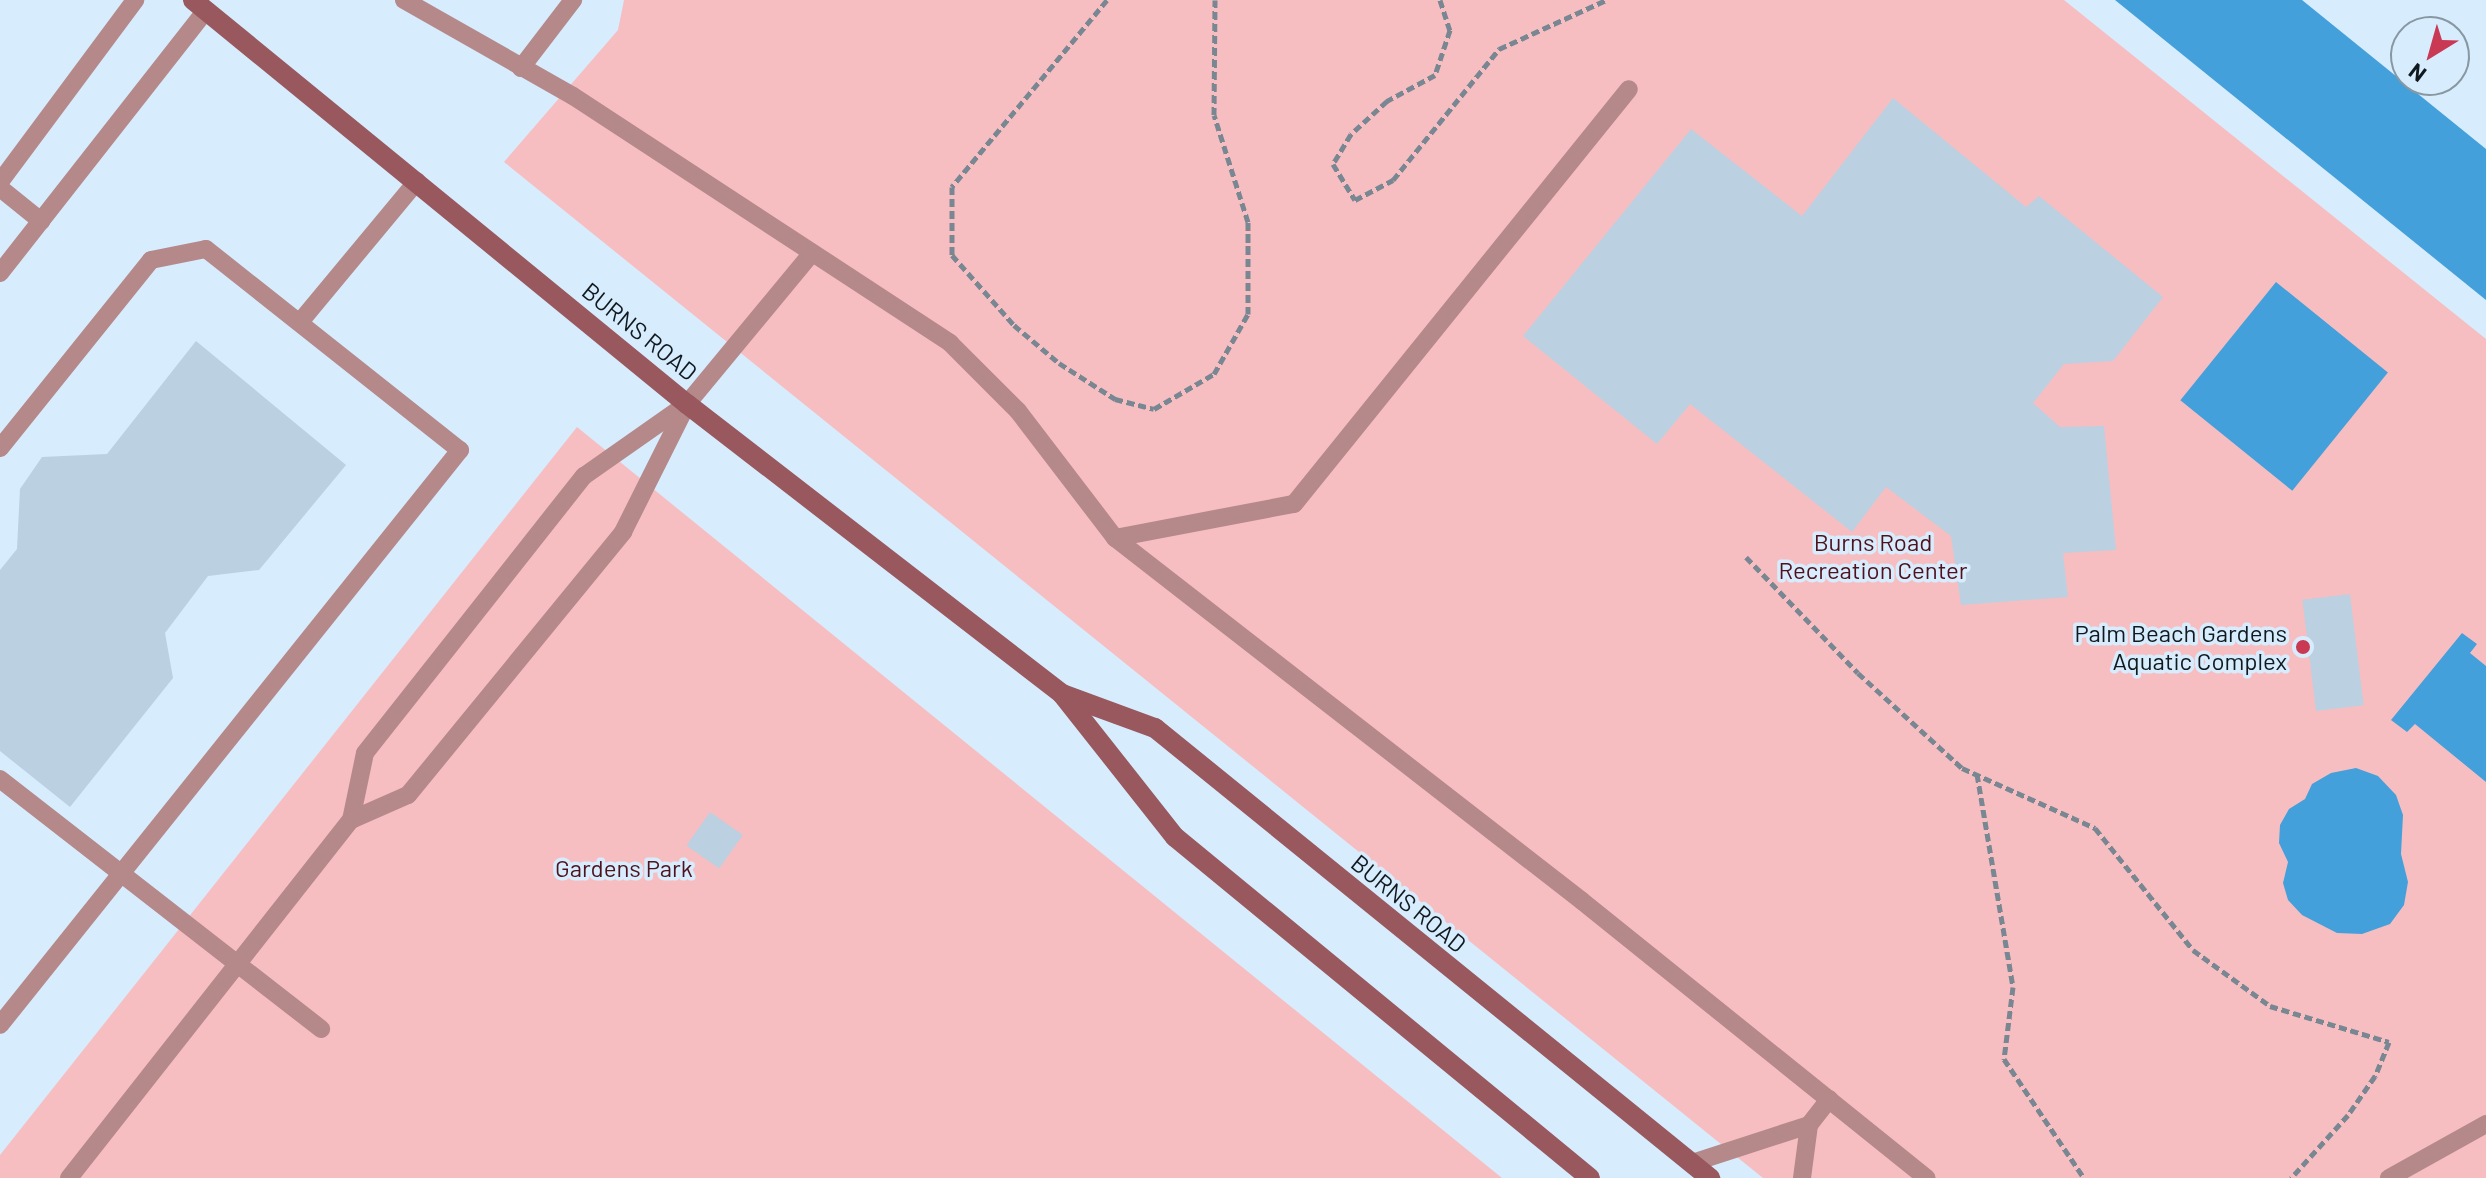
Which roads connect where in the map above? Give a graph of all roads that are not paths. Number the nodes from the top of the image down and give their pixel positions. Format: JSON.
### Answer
{"nodes":[{"id":1,"x":135,"y":0,"type":"edge"},
{"id":2,"x":404,"y":0,"type":"edge"},
{"id":3,"x":573,"y":0,"type":"edge"},
{"id":4,"x":199,"y":5,"type":"edge"},
{"id":5,"x":521,"y":68,"type":"junction"},
{"id":6,"x":1629,"y":89,"type":"dead end"},
{"id":7,"x":417,"y":181,"type":"junction"},
{"id":8,"x":0,"y":182,"type":"edge"},
{"id":9,"x":0,"y":188,"type":"edge"},
{"id":10,"x":41,"y":221,"type":"junction"},
{"id":11,"x":812,"y":253,"type":"junction"},
{"id":12,"x":0,"y":273,"type":"edge"},
{"id":13,"x":300,"y":322,"type":"junction"},
{"id":14,"x":687,"y":404,"type":"junction"},
{"id":15,"x":0,"y":448,"type":"edge"},
{"id":16,"x":1115,"y":538,"type":"junction"},
{"id":17,"x":1062,"y":694,"type":"junction"},
{"id":18,"x":0,"y":779,"type":"edge"},
{"id":19,"x":351,"y":820,"type":"junction"},
{"id":20,"x":121,"y":874,"type":"junction"},
{"id":21,"x":237,"y":965,"type":"junction"},
{"id":22,"x":0,"y":1025,"type":"edge"},
{"id":23,"x":321,"y":1029,"type":"dead end"},
{"id":24,"x":1829,"y":1099,"type":"junction"},
{"id":25,"x":2486,"y":1124,"type":"edge"},
{"id":26,"x":1809,"y":1125,"type":"junction"},
{"id":27,"x":1692,"y":1163,"type":"junction"},
{"id":28,"x":69,"y":1178,"type":"edge"},
{"id":29,"x":1590,"y":1178,"type":"edge"},
{"id":30,"x":1710,"y":1178,"type":"edge"},
{"id":31,"x":1802,"y":1178,"type":"edge"},
{"id":32,"x":1927,"y":1178,"type":"edge"},
{"id":33,"x":2389,"y":1178,"type":"edge"}],
"edges":[{"from":1,"to":8,"type":"lane"},
{"from":2,"to":5,"type":"lane"},
{"from":3,"to":5,"type":"lane"},
{"from":4,"to":7,"type":"street","name":"BURNS ROAD"},
{"from":4,"to":10,"type":"lane"},
{"from":5,"to":11,"type":"lane"},
{"from":6,"to":16,"type":"lane"},
{"from":7,"to":13,"type":"lane"},
{"from":7,"to":14,"type":"street","name":"BURNS ROAD"},
{"from":9,"to":10,"type":"lane"},
{"from":10,"to":12,"type":"lane"},
{"from":11,"to":14,"type":"lane"},
{"from":11,"to":16,"type":"lane"},
{"from":13,"to":15,"type":"lane"},
{"from":13,"to":20,"type":"lane"},
{"from":14,"to":17,"type":"street","name":"BURNS ROAD"},
{"from":14,"to":19,"type":"lane"},
{"from":14,"to":19,"type":"lane"},
{"from":16,"to":24,"type":"lane"},
{"from":17,"to":27,"type":"street","name":"BURNS ROAD"},
{"from":17,"to":29,"type":"street","name":"BURNS ROAD"},
{"from":18,"to":20,"type":"lane"},
{"from":19,"to":21,"type":"lane"},
{"from":20,"to":21,"type":"lane"},
{"from":20,"to":22,"type":"lane"},
{"from":21,"to":23,"type":"lane"},
{"from":21,"to":28,"type":"lane"},
{"from":24,"to":26,"type":"lane"},
{"from":24,"to":32,"type":"lane"},
{"from":25,"to":33,"type":"lane"},
{"from":26,"to":27,"type":"lane"},
{"from":26,"to":31,"type":"lane"},
{"from":27,"to":30,"type":"street","name":"BURNS ROAD"}]}
